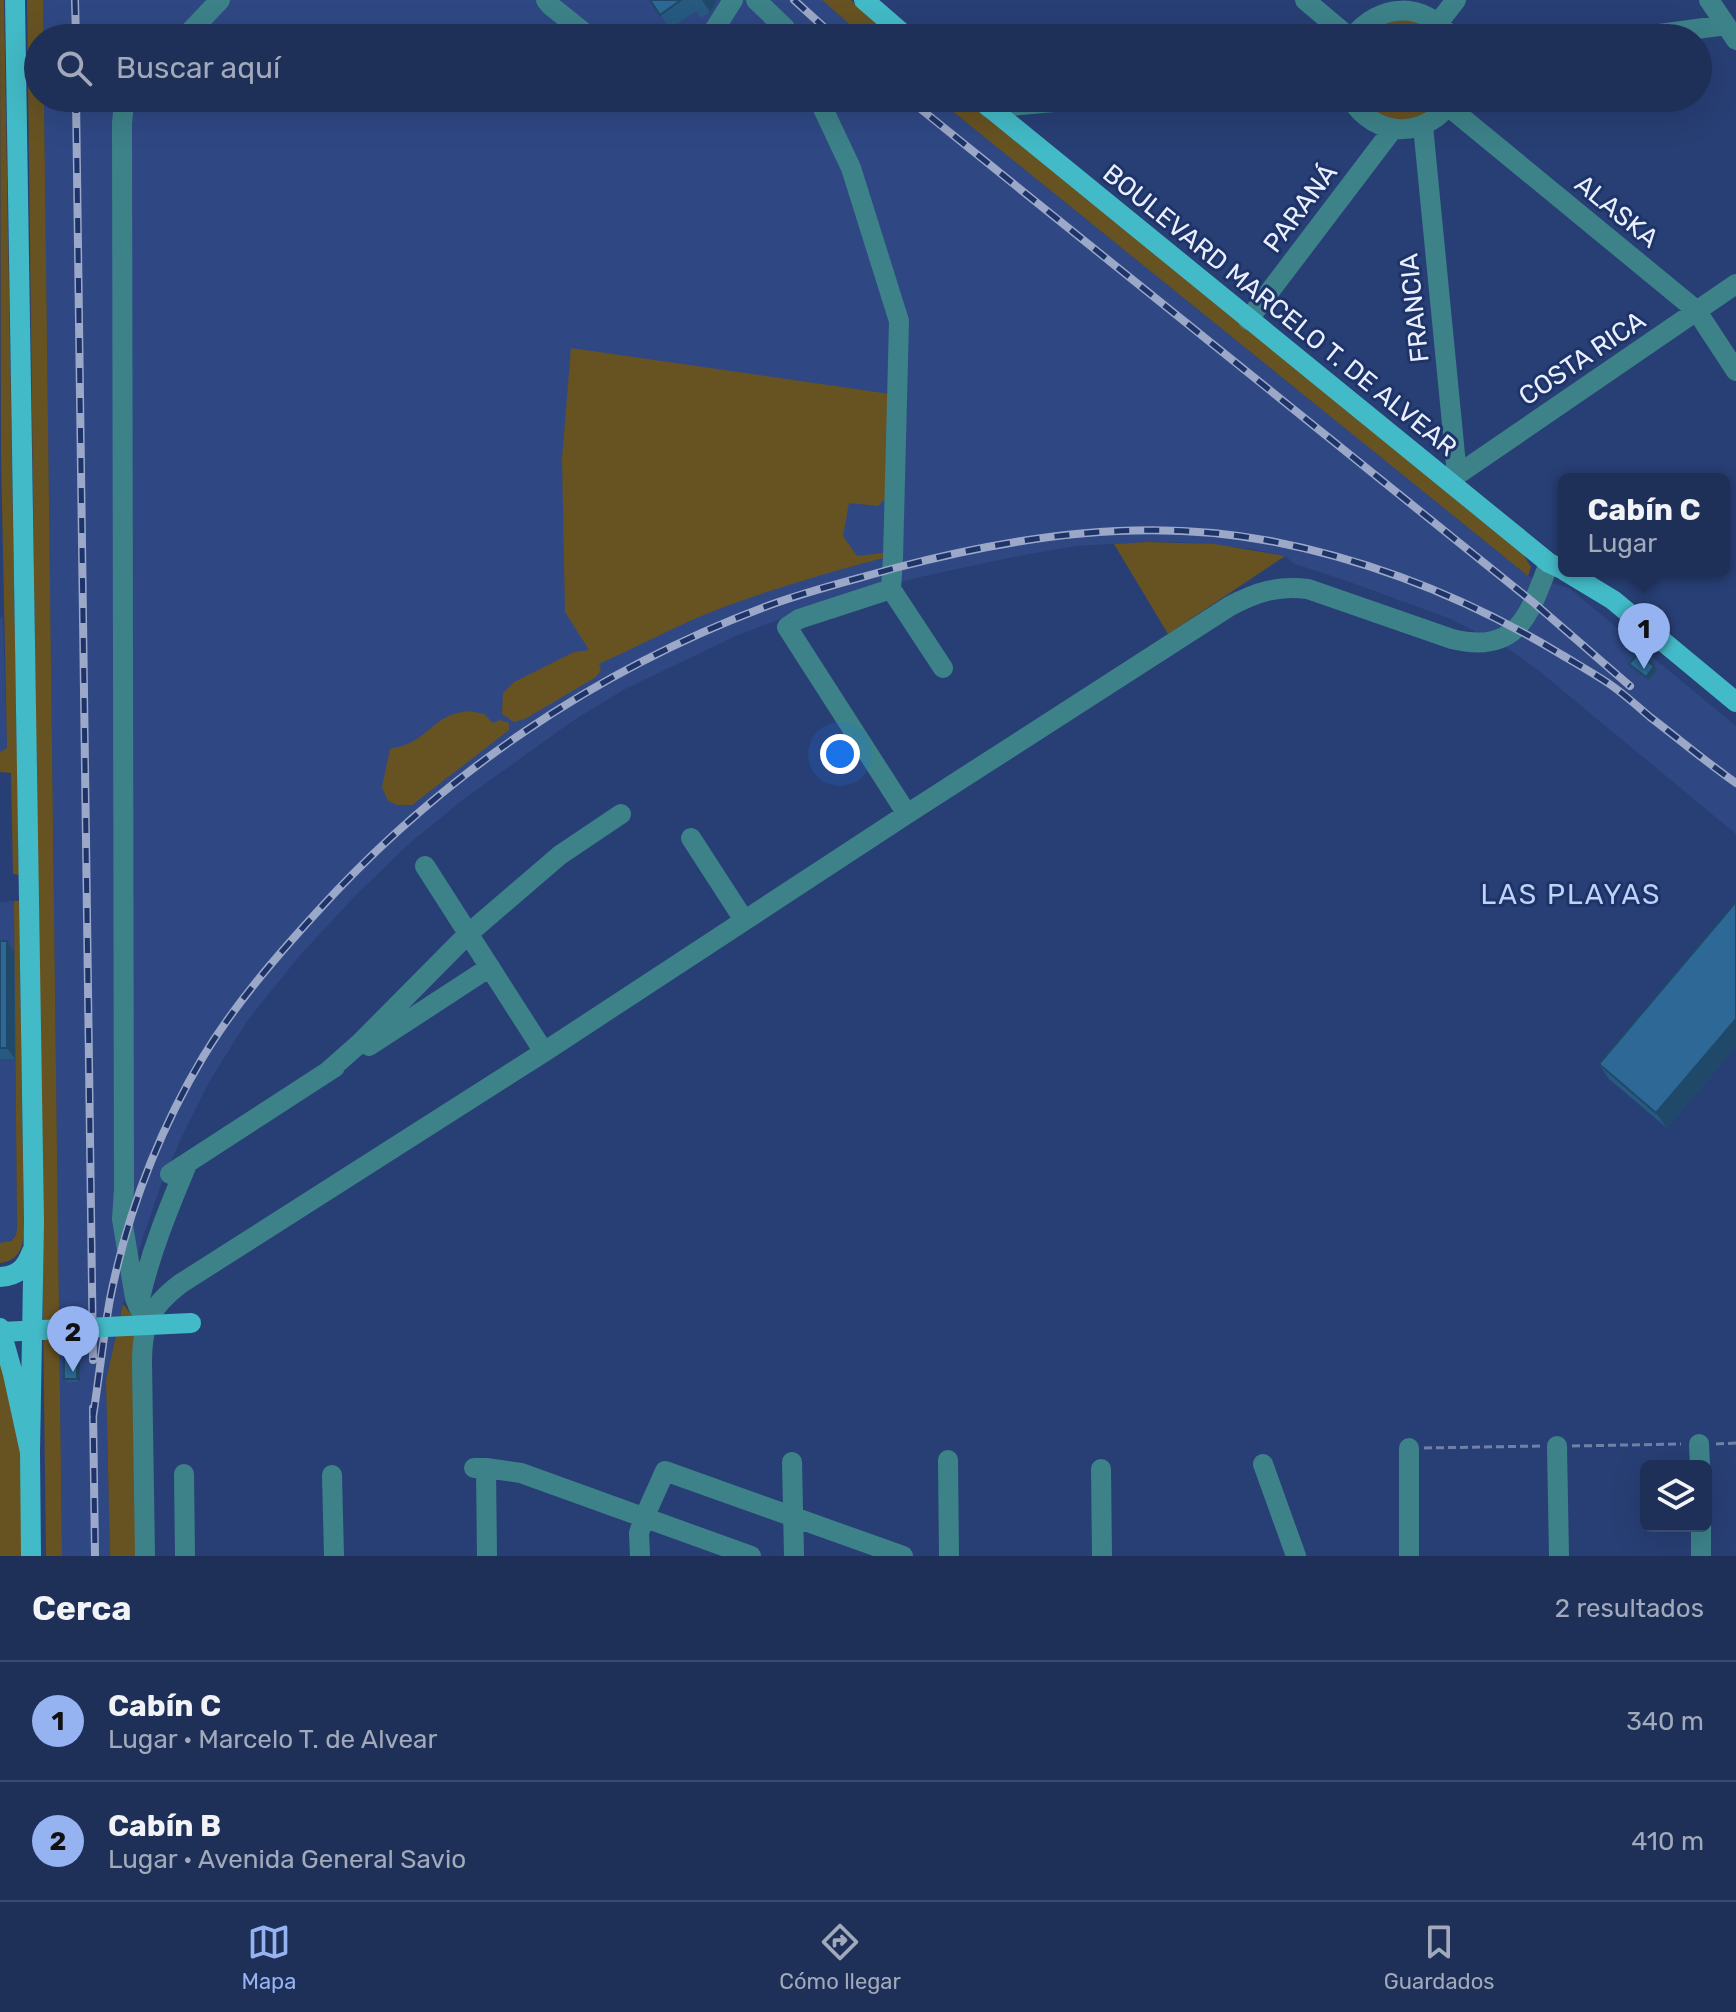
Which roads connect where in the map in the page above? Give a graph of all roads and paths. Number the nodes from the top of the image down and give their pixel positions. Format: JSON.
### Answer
{"nodes":[{"id":1,"x":15,"y":0,"type":"edge"},
{"id":2,"x":220,"y":0,"type":"edge"},
{"id":3,"x":546,"y":0,"type":"edge"},
{"id":4,"x":733,"y":0,"type":"edge"},
{"id":5,"x":756,"y":0,"type":"edge"},
{"id":6,"x":864,"y":0,"type":"edge"},
{"id":7,"x":1305,"y":0,"type":"edge"},
{"id":8,"x":1456,"y":0,"type":"edge"},
{"id":9,"x":1709,"y":0,"type":"edge"},
{"id":10,"x":1392,"y":6,"type":"edge"},
{"id":11,"x":197,"y":24,"type":"edge"},
{"id":12,"x":574,"y":24,"type":"edge"},
{"id":13,"x":718,"y":24,"type":"edge"},
{"id":14,"x":781,"y":24,"type":"edge"},
{"id":15,"x":892,"y":24,"type":"edge"},
{"id":16,"x":1334,"y":24,"type":"edge"},
{"id":17,"x":1365,"y":24,"type":"edge"},
{"id":18,"x":1436,"y":24,"type":"edge"},
{"id":19,"x":1447,"y":24,"type":"edge"},
{"id":20,"x":1731,"y":32,"type":"edge"},
{"id":21,"x":123,"y":112,"type":"edge"},
{"id":22,"x":825,"y":112,"type":"edge"},
{"id":23,"x":995,"y":112,"type":"edge"},
{"id":24,"x":1362,"y":112,"type":"edge"},
{"id":25,"x":1443,"y":112,"type":"edge"},
{"id":26,"x":1463,"y":112,"type":"edge"},
{"id":27,"x":1423,"y":126,"type":"junction"},
{"id":28,"x":1393,"y":129,"type":"junction"},
{"id":29,"x":1736,"y":284,"type":"edge"},
{"id":30,"x":1696,"y":310,"type":"junction"},
{"id":31,"x":1248,"y":320,"type":"junction"},
{"id":32,"x":1736,"y":371,"type":"edge"},
{"id":33,"x":1454,"y":479,"type":"junction"},
{"id":34,"x":1558,"y":567,"type":"edge"},
{"id":35,"x":1558,"y":569,"type":"edge"},
{"id":36,"x":1574,"y":577,"type":"edge"},
{"id":37,"x":891,"y":589,"type":"junction"},
{"id":38,"x":943,"y":668,"type":"dead end"},
{"id":39,"x":1736,"y":702,"type":"edge"},
{"id":40,"x":621,"y":814,"type":"dead end"},
{"id":41,"x":907,"y":814,"type":"junction"},
{"id":42,"x":691,"y":838,"type":"dead end"},
{"id":43,"x":425,"y":866,"type":"dead end"},
{"id":44,"x":744,"y":920,"type":"junction"},
{"id":45,"x":468,"y":934,"type":"junction"},
{"id":46,"x":490,"y":967,"type":"junction"},
{"id":47,"x":544,"y":1052,"type":"junction"},
{"id":48,"x":326,"y":1073,"type":"junction"},
{"id":49,"x":188,"y":1162,"type":"junction"},
{"id":50,"x":170,"y":1174,"type":"dead end"},
{"id":51,"x":33,"y":1247,"type":"junction"},
{"id":52,"x":0,"y":1277,"type":"edge"},
{"id":53,"x":144,"y":1313,"type":"junction"},
{"id":54,"x":191,"y":1323,"type":"dead end"},
{"id":55,"x":0,"y":1330,"type":"edge"},
{"id":56,"x":1699,"y":1444,"type":"dead end"},
{"id":57,"x":1557,"y":1446,"type":"dead end"},
{"id":58,"x":1409,"y":1448,"type":"dead end"},
{"id":59,"x":30,"y":1452,"type":"junction"},
{"id":60,"x":948,"y":1460,"type":"dead end"},
{"id":61,"x":1700,"y":1460,"type":"edge"},
{"id":62,"x":792,"y":1462,"type":"dead end"},
{"id":63,"x":1263,"y":1464,"type":"dead end"},
{"id":64,"x":1101,"y":1469,"type":"dead end"},
{"id":65,"x":184,"y":1474,"type":"dead end"},
{"id":66,"x":332,"y":1475,"type":"dead end"},
{"id":67,"x":793,"y":1516,"type":"junction"},
{"id":68,"x":644,"y":1518,"type":"junction"},
{"id":69,"x":1701,"y":1532,"type":"edge"},
{"id":70,"x":31,"y":1556,"type":"edge"},
{"id":71,"x":145,"y":1556,"type":"edge"},
{"id":72,"x":185,"y":1556,"type":"edge"},
{"id":73,"x":334,"y":1556,"type":"edge"},
{"id":74,"x":487,"y":1556,"type":"edge"},
{"id":75,"x":640,"y":1556,"type":"edge"},
{"id":76,"x":751,"y":1556,"type":"edge"},
{"id":77,"x":794,"y":1556,"type":"edge"},
{"id":78,"x":903,"y":1556,"type":"edge"},
{"id":79,"x":949,"y":1556,"type":"edge"},
{"id":80,"x":1102,"y":1556,"type":"edge"},
{"id":81,"x":1296,"y":1556,"type":"edge"},
{"id":82,"x":1409,"y":1556,"type":"edge"},
{"id":83,"x":1559,"y":1556,"type":"edge"},
{"id":84,"x":1701,"y":1556,"type":"edge"}],
"edges":[{"from":1,"to":51,"type":"main road"},
{"from":2,"to":11,"type":"street"},
{"from":3,"to":12,"type":"street"},
{"from":4,"to":13,"type":"street"},
{"from":5,"to":14,"type":"street"},
{"from":6,"to":15,"type":"main road"},
{"from":7,"to":16,"type":"street"},
{"from":8,"to":19,"type":"street"},
{"from":9,"to":20,"type":"street"},
{"from":10,"to":17,"type":"street"},
{"from":10,"to":18,"type":"street"},
{"from":21,"to":53,"type":"street"},
{"from":22,"to":37,"type":"street"},
{"from":23,"to":31,"type":"main road","name":"BOULEVARD MARCELO T. DE ALVEAR"},
{"from":24,"to":28,"type":"street"},
{"from":25,"to":27,"type":"street"},
{"from":26,"to":30,"type":"street","name":"ALASKA"},
{"from":27,"to":28,"type":"street"},
{"from":27,"to":33,"type":"street","name":"FRANCIA"},
{"from":28,"to":31,"type":"street","name":"PARANÁ"},
{"from":29,"to":30,"type":"street","name":"COSTA RICA"},
{"from":30,"to":32,"type":"street","name":"ALASKA"},
{"from":30,"to":33,"type":"street","name":"COSTA RICA"},
{"from":31,"to":33,"type":"main road","name":"BOULEVARD MARCELO T. DE ALVEAR"},
{"from":33,"to":34,"type":"main road","name":"BOULEVARD MARCELO T. DE ALVEAR"},
{"from":35,"to":41,"type":"street"},
{"from":36,"to":39,"type":"main road","name":"BOULEVARD MARCELO T. DE ALVEAR"},
{"from":37,"to":38,"type":"street"},
{"from":37,"to":41,"type":"street"},
{"from":40,"to":45,"type":"street"},
{"from":41,"to":44,"type":"street"},
{"from":42,"to":44,"type":"street"},
{"from":43,"to":45,"type":"street"},
{"from":44,"to":47,"type":"street"},
{"from":45,"to":46,"type":"street"},
{"from":45,"to":48,"type":"street"},
{"from":46,"to":47,"type":"street"},
{"from":46,"to":48,"type":"street"},
{"from":47,"to":53,"type":"street"},
{"from":48,"to":49,"type":"street"},
{"from":49,"to":50,"type":"street"},
{"from":49,"to":53,"type":"street"},
{"from":51,"to":52,"type":"main road"},
{"from":51,"to":59,"type":"main road"},
{"from":53,"to":71,"type":"street"},
{"from":54,"to":55,"type":"main road","bridge":true},
{"from":55,"to":59,"type":"main road"},
{"from":56,"to":61,"type":"street"},
{"from":57,"to":83,"type":"street"},
{"from":58,"to":82,"type":"street"},
{"from":59,"to":70,"type":"main road"},
{"from":60,"to":79,"type":"street"},
{"from":62,"to":67,"type":"street"},
{"from":63,"to":81,"type":"street"},
{"from":64,"to":80,"type":"street"},
{"from":65,"to":72,"type":"street"},
{"from":66,"to":73,"type":"street"},
{"from":67,"to":68,"type":"street"},
{"from":67,"to":77,"type":"street"},
{"from":67,"to":78,"type":"street"},
{"from":68,"to":74,"type":"street"},
{"from":68,"to":75,"type":"street"},
{"from":68,"to":76,"type":"street"},
{"from":69,"to":84,"type":"street"}]}
